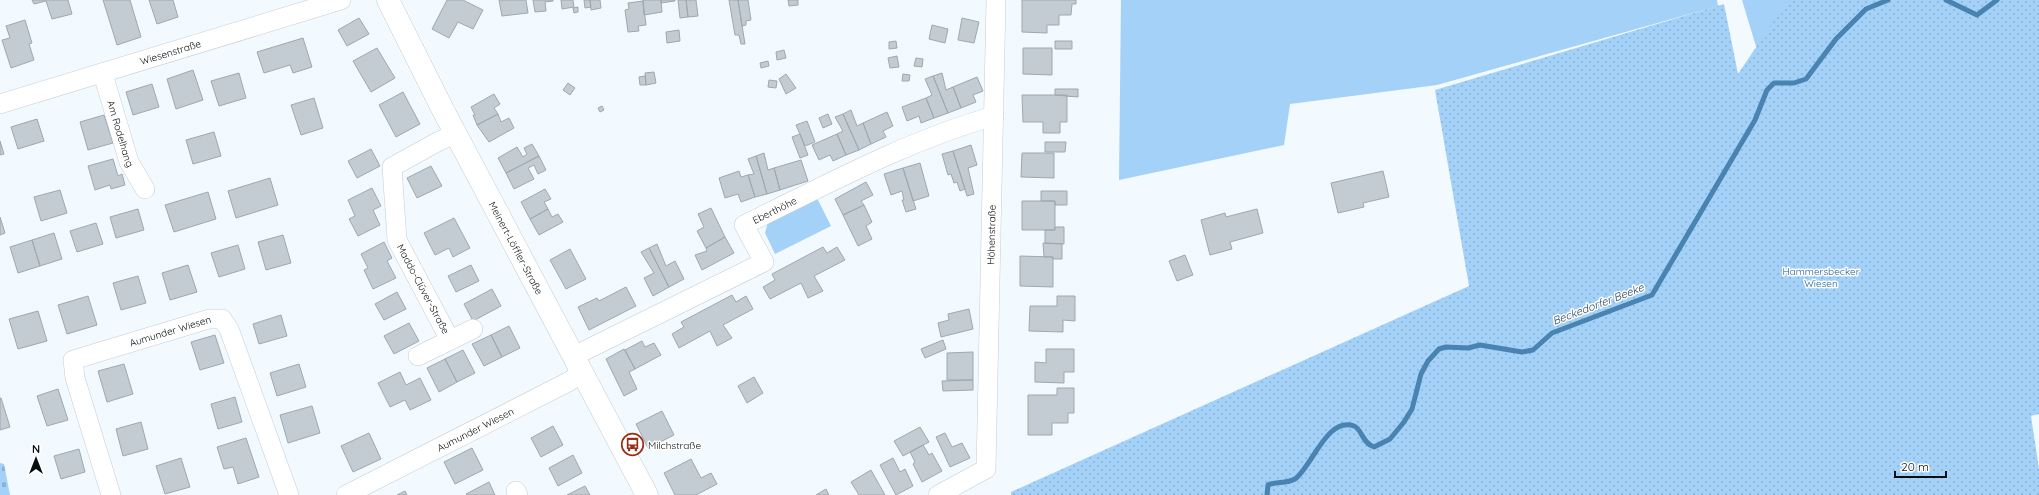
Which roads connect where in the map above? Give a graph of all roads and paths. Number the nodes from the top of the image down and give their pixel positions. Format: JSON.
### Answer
{"nodes":[{"id":1,"x":341,"y":0,"type":"edge"},
{"id":2,"x":375,"y":0,"type":"edge"},
{"id":3,"x":384,"y":0,"type":"edge"},
{"id":4,"x":388,"y":0,"type":"edge"},
{"id":5,"x":996,"y":0,"type":"edge"},
{"id":6,"x":103,"y":74,"type":"junction"},
{"id":7,"x":0,"y":104,"type":"edge"},
{"id":8,"x":994,"y":116,"type":"junction"},
{"id":9,"x":456,"y":134,"type":"junction"},
{"id":10,"x":145,"y":189,"type":"dead end"},
{"id":11,"x":473,"y":329,"type":"dead end"},
{"id":12,"x":450,"y":340,"type":"junction"},
{"id":13,"x":418,"y":356,"type":"dead end"},
{"id":14,"x":578,"y":364,"type":"junction"},
{"id":15,"x":111,"y":495,"type":"edge"},
{"id":16,"x":289,"y":495,"type":"edge"},
{"id":17,"x":346,"y":495,"type":"edge"},
{"id":18,"x":647,"y":495,"type":"edge"},
{"id":19,"x":938,"y":495,"type":"edge"}],
"edges":[{"from":1,"to":6,"type":"street","name":"Wiesenstraße"},
{"from":2,"to":3,"type":"street"},
{"from":4,"to":9,"type":"street","name":"Meinert-Löffler-Straße"},
{"from":5,"to":8,"type":"street","name":"Höhenstraße"},
{"from":6,"to":7,"type":"street","name":"Wiesenstraße"},
{"from":6,"to":10,"type":"street","name":"Am Rodelhang"},
{"from":8,"to":14,"type":"street","name":"Eberthöhe"},
{"from":8,"to":19,"type":"street","name":"Höhenstraße"},
{"from":9,"to":12,"type":"street","name":"Maddo-Clüver-Straße"},
{"from":9,"to":14,"type":"street","name":"Meinert-Löffler-Straße"},
{"from":11,"to":12,"type":"street","name":"Maddo-Clüver-Straße"},
{"from":12,"to":13,"type":"street","name":"Maddo-Clüver-Straße"},
{"from":14,"to":17,"type":"street","name":"Aumunder Wiesen"},
{"from":14,"to":18,"type":"street","name":"Meinert-Löffler-Straße"},
{"from":15,"to":16,"type":"street","name":"Aumunder Wiesen"}]}
